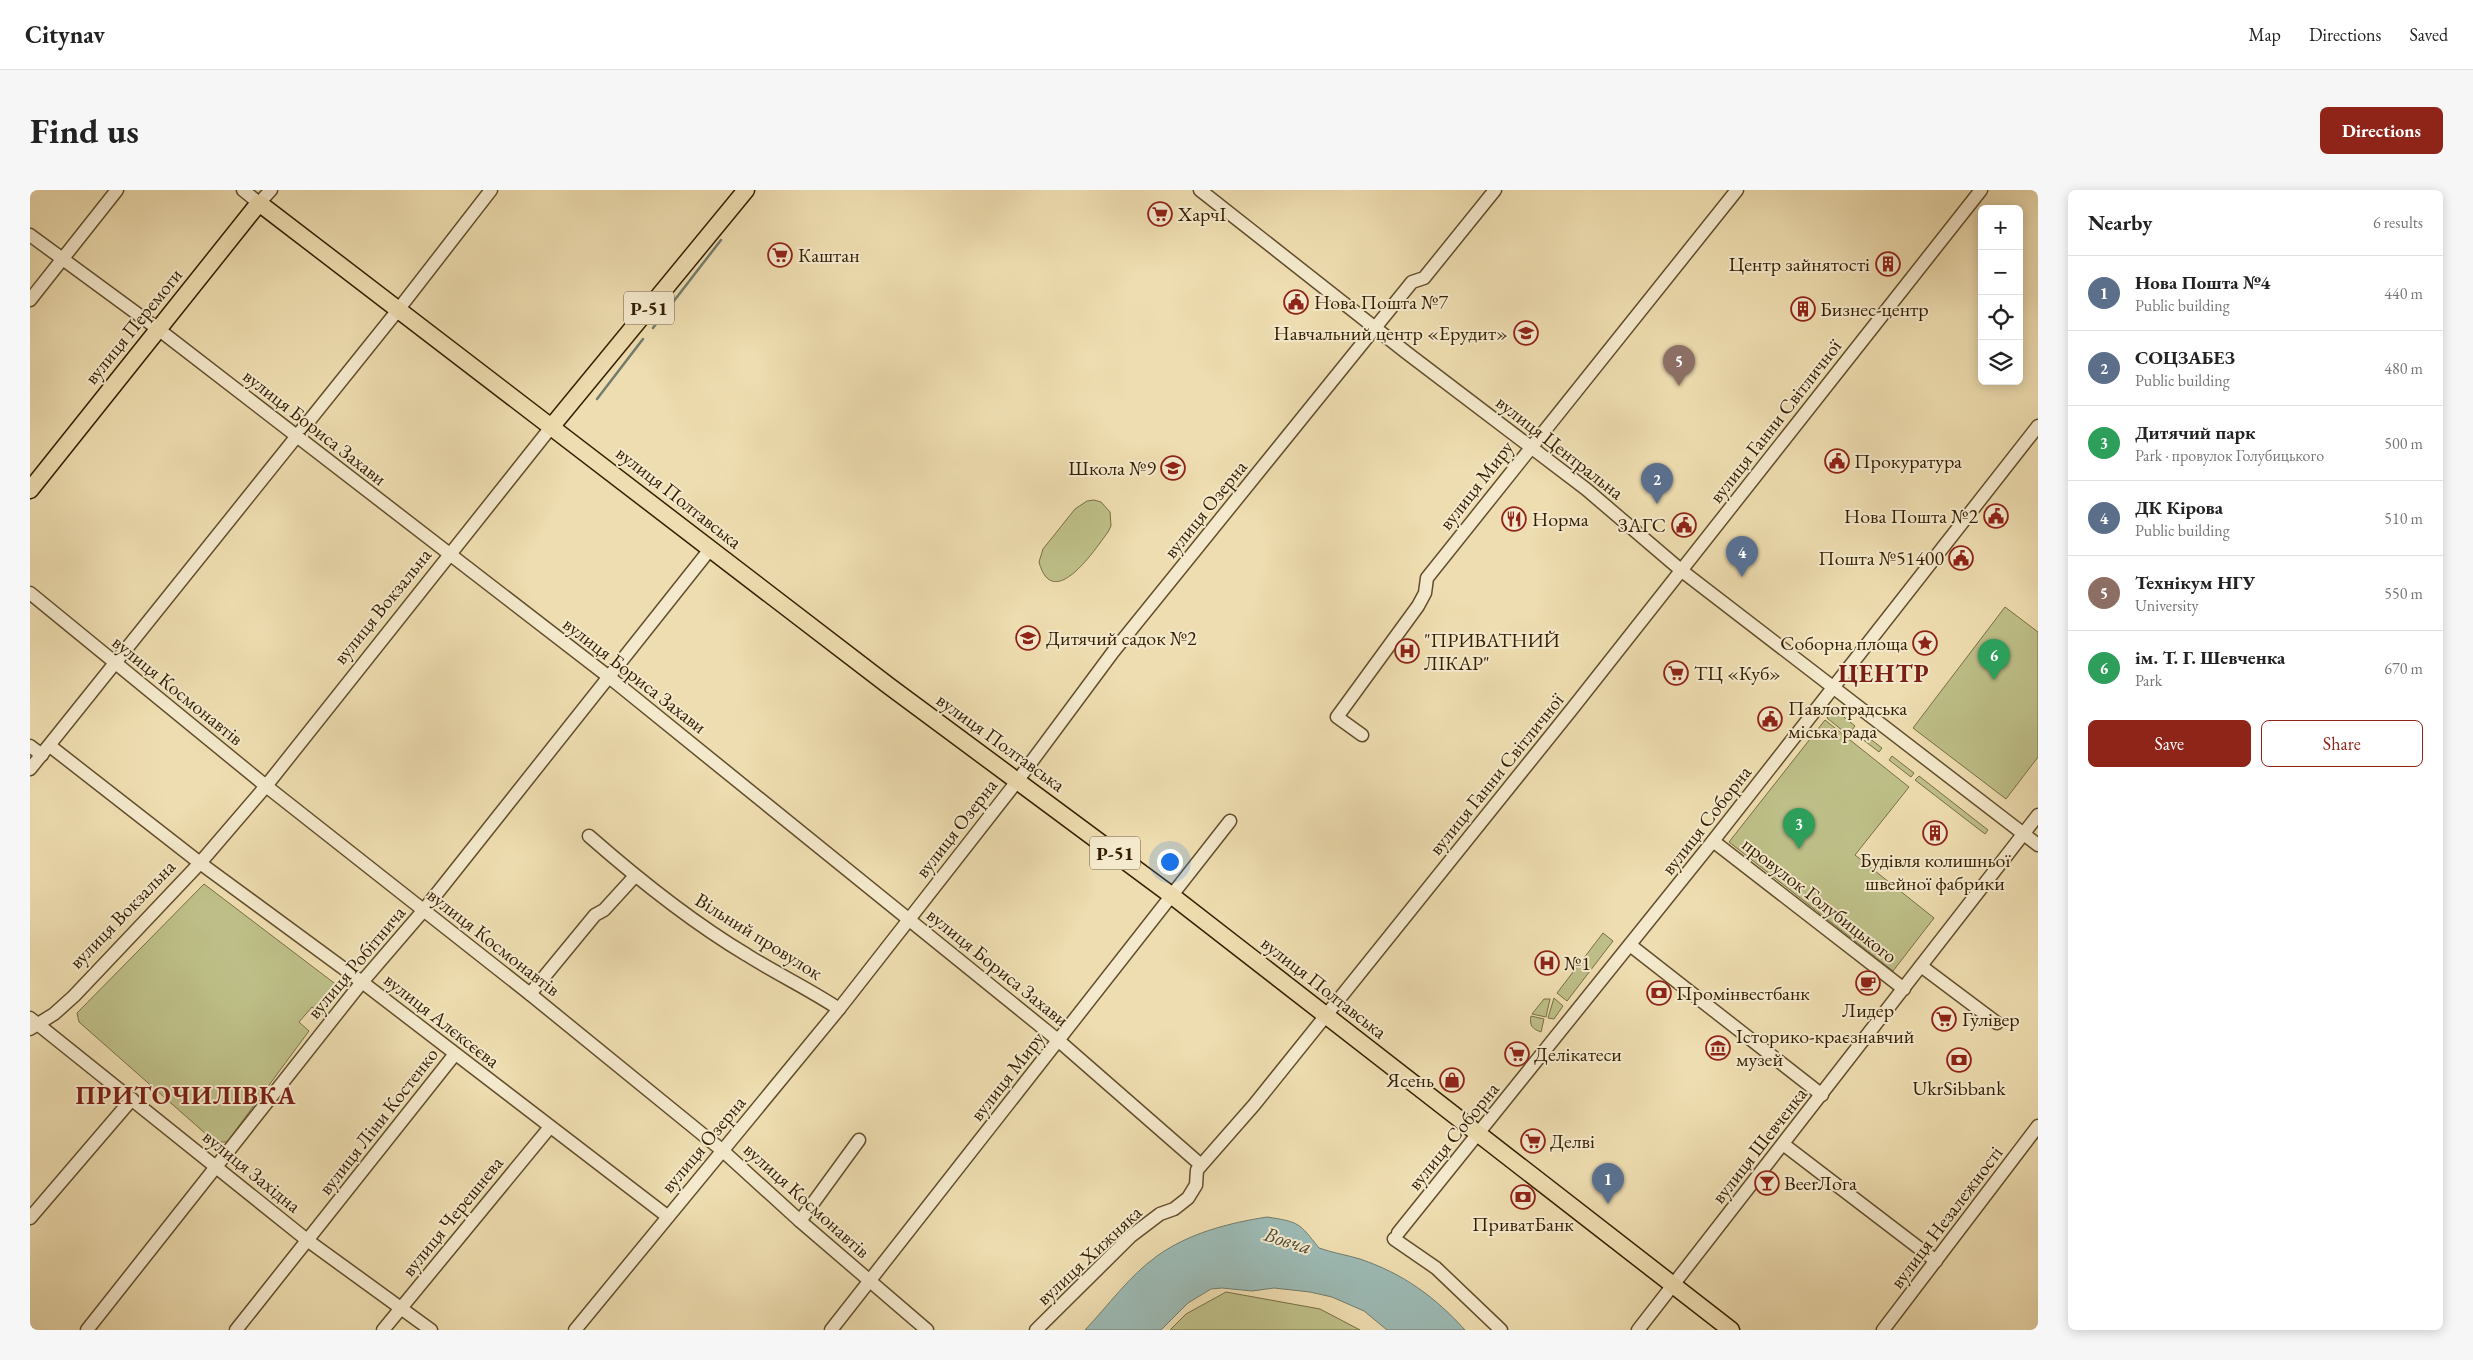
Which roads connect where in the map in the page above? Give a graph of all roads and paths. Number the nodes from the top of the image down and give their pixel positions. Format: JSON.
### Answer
{"nodes":[{"id":1,"x":117,"y":190,"type":"edge"},
{"id":2,"x":243,"y":190,"type":"edge"},
{"id":3,"x":271,"y":190,"type":"edge"},
{"id":4,"x":491,"y":190,"type":"edge"},
{"id":5,"x":746,"y":190,"type":"edge"},
{"id":6,"x":1200,"y":190,"type":"edge"},
{"id":7,"x":1485,"y":190,"type":"edge"},
{"id":8,"x":1495,"y":190,"type":"edge"},
{"id":9,"x":1737,"y":190,"type":"edge"},
{"id":10,"x":1981,"y":190,"type":"edge"},
{"id":11,"x":259,"y":202,"type":"junction"},
{"id":12,"x":30,"y":235,"type":"edge"},
{"id":13,"x":62,"y":261,"type":"junction"},
{"id":14,"x":1422,"y":278,"type":"junction"},
{"id":15,"x":30,"y":300,"type":"edge"},
{"id":16,"x":398,"y":310,"type":"junction"},
{"id":17,"x":1376,"y":328,"type":"junction"},
{"id":18,"x":158,"y":329,"type":"junction"},
{"id":19,"x":552,"y":426,"type":"junction"},
{"id":20,"x":2038,"y":426,"type":"edge"},
{"id":21,"x":296,"y":436,"type":"junction"},
{"id":22,"x":1531,"y":446,"type":"junction"},
{"id":23,"x":30,"y":490,"type":"edge"},
{"id":24,"x":710,"y":548,"type":"junction"},
{"id":25,"x":450,"y":555,"type":"junction"},
{"id":26,"x":1682,"y":571,"type":"junction"},
{"id":27,"x":30,"y":593,"type":"edge"},
{"id":28,"x":115,"y":663,"type":"junction"},
{"id":29,"x":609,"y":677,"type":"junction"},
{"id":30,"x":1834,"y":686,"type":"junction"},
{"id":31,"x":1362,"y":735,"type":"dead end"},
{"id":32,"x":30,"y":746,"type":"edge"},
{"id":33,"x":46,"y":750,"type":"junction"},
{"id":34,"x":30,"y":769,"type":"edge"},
{"id":35,"x":1018,"y":780,"type":"junction"},
{"id":36,"x":266,"y":786,"type":"junction"},
{"id":37,"x":2038,"y":815,"type":"edge"},
{"id":38,"x":1230,"y":820,"type":"dead end"},
{"id":39,"x":2024,"y":834,"type":"junction"},
{"id":40,"x":589,"y":836,"type":"dead end"},
{"id":41,"x":1714,"y":841,"type":"junction"},
{"id":42,"x":2038,"y":846,"type":"edge"},
{"id":43,"x":200,"y":863,"type":"junction"},
{"id":44,"x":635,"y":876,"type":"junction"},
{"id":45,"x":1172,"y":895,"type":"junction"},
{"id":46,"x":423,"y":911,"type":"junction"},
{"id":47,"x":908,"y":919,"type":"junction"},
{"id":48,"x":1630,"y":945,"type":"junction"},
{"id":49,"x":1921,"y":966,"type":"junction"},
{"id":50,"x":362,"y":982,"type":"junction"},
{"id":51,"x":1904,"y":989,"type":"junction"},
{"id":52,"x":530,"y":994,"type":"junction"},
{"id":53,"x":839,"y":1009,"type":"junction"},
{"id":54,"x":1326,"y":1015,"type":"junction"},
{"id":55,"x":1998,"y":1023,"type":"dead end"},
{"id":56,"x":33,"y":1024,"type":"edge"},
{"id":57,"x":1059,"y":1040,"type":"junction"},
{"id":58,"x":455,"y":1054,"type":"junction"},
{"id":59,"x":1822,"y":1095,"type":"junction"},
{"id":60,"x":132,"y":1098,"type":"junction"},
{"id":61,"x":2038,"y":1126,"type":"edge"},
{"id":62,"x":550,"y":1127,"type":"junction"},
{"id":63,"x":1478,"y":1134,"type":"junction"},
{"id":64,"x":859,"y":1140,"type":"dead end"},
{"id":65,"x":1783,"y":1144,"type":"junction"},
{"id":66,"x":723,"y":1151,"type":"junction"},
{"id":67,"x":1201,"y":1165,"type":"junction"},
{"id":68,"x":218,"y":1167,"type":"junction"},
{"id":69,"x":667,"y":1216,"type":"junction"},
{"id":70,"x":30,"y":1218,"type":"edge"},
{"id":71,"x":800,"y":1221,"type":"junction"},
{"id":72,"x":308,"y":1240,"type":"junction"},
{"id":73,"x":1936,"y":1261,"type":"junction"},
{"id":74,"x":870,"y":1281,"type":"junction"},
{"id":75,"x":1673,"y":1285,"type":"junction"},
{"id":76,"x":400,"y":1308,"type":"junction"},
{"id":77,"x":87,"y":1330,"type":"edge"},
{"id":78,"x":236,"y":1330,"type":"edge"},
{"id":79,"x":383,"y":1330,"type":"edge"},
{"id":80,"x":431,"y":1330,"type":"edge"},
{"id":81,"x":575,"y":1330,"type":"edge"},
{"id":82,"x":831,"y":1330,"type":"edge"},
{"id":83,"x":927,"y":1330,"type":"edge"},
{"id":84,"x":1036,"y":1330,"type":"edge"},
{"id":85,"x":1501,"y":1330,"type":"edge"},
{"id":86,"x":1638,"y":1330,"type":"edge"},
{"id":87,"x":1731,"y":1330,"type":"edge"},
{"id":88,"x":1883,"y":1330,"type":"edge"}],
"edges":[{"from":1,"to":13,"type":"street"},
{"from":2,"to":11,"type":"street","name":"вулиця Полтавська"},
{"from":3,"to":11,"type":"street","name":"вулиця Перемоги"},
{"from":4,"to":16,"type":"street"},
{"from":5,"to":19,"type":"main road","name":"вулиця Вокзальна","number":"Р-51"},
{"from":6,"to":17,"type":"street","name":"вулиця Центральна"},
{"from":7,"to":14,"type":"street","name":"вулиця Озерна"},
{"from":8,"to":14,"type":"street","name":"вулиця Озерна"},
{"from":9,"to":22,"type":"street","name":"вулиця Миру"},
{"from":10,"to":26,"type":"street","name":"вулиця Ганни Світличної"},
{"from":11,"to":16,"type":"main road","name":"вулиця Полтавська"},
{"from":11,"to":18,"type":"main road","name":"вулиця Перемоги"},
{"from":12,"to":13,"type":"street","name":"вулиця Бориса Захави"},
{"from":13,"to":15,"type":"street"},
{"from":13,"to":18,"type":"street","name":"вулиця Бориса Захави"},
{"from":14,"to":17,"type":"street","name":"вулиця Озерна"},
{"from":16,"to":19,"type":"main road","name":"вулиця Полтавська"},
{"from":16,"to":21,"type":"street"},
{"from":17,"to":22,"type":"street","name":"вулиця Центральна"},
{"from":17,"to":35,"type":"street","name":"вулиця Озерна"},
{"from":18,"to":21,"type":"street","name":"вулиця Бориса Захави"},
{"from":18,"to":23,"type":"main road","name":"вулиця Перемоги"},
{"from":19,"to":24,"type":"main road","name":"вулиця Полтавська","number":"Р-51"},
{"from":19,"to":25,"type":"street","name":"вулиця Вокзальна"},
{"from":20,"to":30,"type":"street","name":"вулиця Соборна"},
{"from":21,"to":25,"type":"street","name":"вулиця Бориса Захави"},
{"from":21,"to":28,"type":"street"},
{"from":22,"to":26,"type":"street","name":"вулиця Центральна"},
{"from":22,"to":31,"type":"street","name":"вулиця Миру"},
{"from":24,"to":29,"type":"street","name":"вулиця Робітнича"},
{"from":24,"to":35,"type":"main road","name":"вулиця Полтавська","number":"Р-51"},
{"from":25,"to":29,"type":"street","name":"вулиця Бориса Захави"},
{"from":25,"to":36,"type":"street","name":"вулиця Вокзальна"},
{"from":26,"to":30,"type":"street","name":"вулиця Центральна"},
{"from":26,"to":54,"type":"street","name":"вулиця Ганни Світличної"},
{"from":27,"to":28,"type":"street","name":"вулиця Космонавтів"},
{"from":28,"to":33,"type":"street"},
{"from":28,"to":36,"type":"street","name":"вулиця Космонавтів"},
{"from":29,"to":46,"type":"street","name":"вулиця Робітнича"},
{"from":29,"to":47,"type":"street","name":"вулиця Бориса Захави"},
{"from":30,"to":39,"type":"street","name":"вулиця Центральна"},
{"from":30,"to":41,"type":"street","name":"вулиця Соборна"},
{"from":32,"to":33,"type":"street","name":"вулиця Алєксєєва"},
{"from":33,"to":34,"type":"street"},
{"from":33,"to":43,"type":"street","name":"вулиця Алєксєєва"},
{"from":35,"to":45,"type":"main road","name":"вулиця Полтавська","number":"Р-51"},
{"from":35,"to":47,"type":"street","name":"вулиця Озерна"},
{"from":36,"to":43,"type":"street","name":"вулиця Вокзальна"},
{"from":36,"to":46,"type":"street","name":"вулиця Космонавтів"},
{"from":37,"to":39,"type":"street","name":"вулиця Шевченка"},
{"from":38,"to":45,"type":"street","name":"вулиця Миру"},
{"from":39,"to":42,"type":"street","name":"вулиця Центральна"},
{"from":39,"to":49,"type":"street","name":"вулиця Шевченка"},
{"from":40,"to":44,"type":"street","name":"Вільний провулок"},
{"from":41,"to":48,"type":"street","name":"вулиця Соборна"},
{"from":41,"to":51,"type":"street","name":"провулок Голубицького"},
{"from":43,"to":50,"type":"street","name":"вулиця Алєксєєва"},
{"from":43,"to":56,"type":"street","name":"вулиця Вокзальна"},
{"from":44,"to":52,"type":"street"},
{"from":44,"to":53,"type":"street","name":"Вільний провулок"},
{"from":45,"to":54,"type":"main road","name":"вулиця Полтавська","number":"Р-51"},
{"from":45,"to":57,"type":"street","name":"вулиця Миру"},
{"from":46,"to":50,"type":"street","name":"вулиця Робітнича"},
{"from":46,"to":52,"type":"street","name":"вулиця Космонавтів"},
{"from":47,"to":53,"type":"street","name":"вулиця Озерна"},
{"from":47,"to":57,"type":"street","name":"вулиця Бориса Захави"},
{"from":48,"to":59,"type":"street"},
{"from":48,"to":63,"type":"street","name":"вулиця Соборна"},
{"from":49,"to":51,"type":"street","name":"вулиця Шевченка"},
{"from":49,"to":55,"type":"street"},
{"from":50,"to":58,"type":"street","name":"вулиця Алєксєєва"},
{"from":50,"to":68,"type":"street","name":"вулиця Робітнича"},
{"from":51,"to":59,"type":"street","name":"вулиця Шевченка"},
{"from":52,"to":66,"type":"street","name":"вулиця Космонавтів"},
{"from":53,"to":66,"type":"street","name":"вулиця Озерна"},
{"from":54,"to":63,"type":"main road","name":"вулиця Полтавська","number":"Р-51"},
{"from":54,"to":67,"type":"street","name":"вулиця Ганни Світличної"},
{"from":56,"to":60,"type":"street","name":"вулиця Західна"},
{"from":57,"to":67,"type":"street","name":"вулиця Бориса Захави"},
{"from":57,"to":74,"type":"street","name":"вулиця Миру"},
{"from":58,"to":62,"type":"street","name":"вулиця Алєксєєва"},
{"from":58,"to":72,"type":"street","name":"вулиця Ліни Костенко"},
{"from":59,"to":65,"type":"street","name":"вулиця Шевченка"},
{"from":60,"to":68,"type":"street","name":"вулиця Західна"},
{"from":60,"to":70,"type":"street"},
{"from":61,"to":73,"type":"street","name":"вулиця Незалежності"},
{"from":62,"to":69,"type":"street","name":"вулиця Алєксєєва"},
{"from":62,"to":76,"type":"street","name":"вулиця Черешнева"},
{"from":63,"to":75,"type":"main road","name":"вулиця Полтавська","number":"Р-51"},
{"from":63,"to":85,"type":"street","name":"вулиця Соборна"},
{"from":64,"to":71,"type":"street"},
{"from":65,"to":73,"type":"street"},
{"from":65,"to":75,"type":"street","name":"вулиця Шевченка"},
{"from":66,"to":69,"type":"street","name":"вулиця Озерна"},
{"from":66,"to":71,"type":"street","name":"вулиця Космонавтів"},
{"from":67,"to":84,"type":"street","name":"вулиця Хижняка"},
{"from":68,"to":72,"type":"street","name":"вулиця Західна"},
{"from":68,"to":77,"type":"street","name":"вулиця Робітнича"},
{"from":69,"to":81,"type":"street","name":"вулиця Озерна"},
{"from":71,"to":74,"type":"street","name":"вулиця Космонавтів"},
{"from":72,"to":76,"type":"street","name":"вулиця Західна"},
{"from":72,"to":78,"type":"street","name":"вулиця Ліни Костенко"},
{"from":73,"to":88,"type":"street","name":"вулиця Незалежності"},
{"from":74,"to":82,"type":"street","name":"вулиця Миру"},
{"from":74,"to":83,"type":"street","name":"вулиця Космонавтів"},
{"from":75,"to":86,"type":"street","name":"вулиця Шевченка"},
{"from":75,"to":87,"type":"main road","name":"вулиця Полтавська","number":"Р-51"},
{"from":76,"to":79,"type":"street","name":"вулиця Черешнева"},
{"from":76,"to":80,"type":"street","name":"вулиця Західна"}]}
